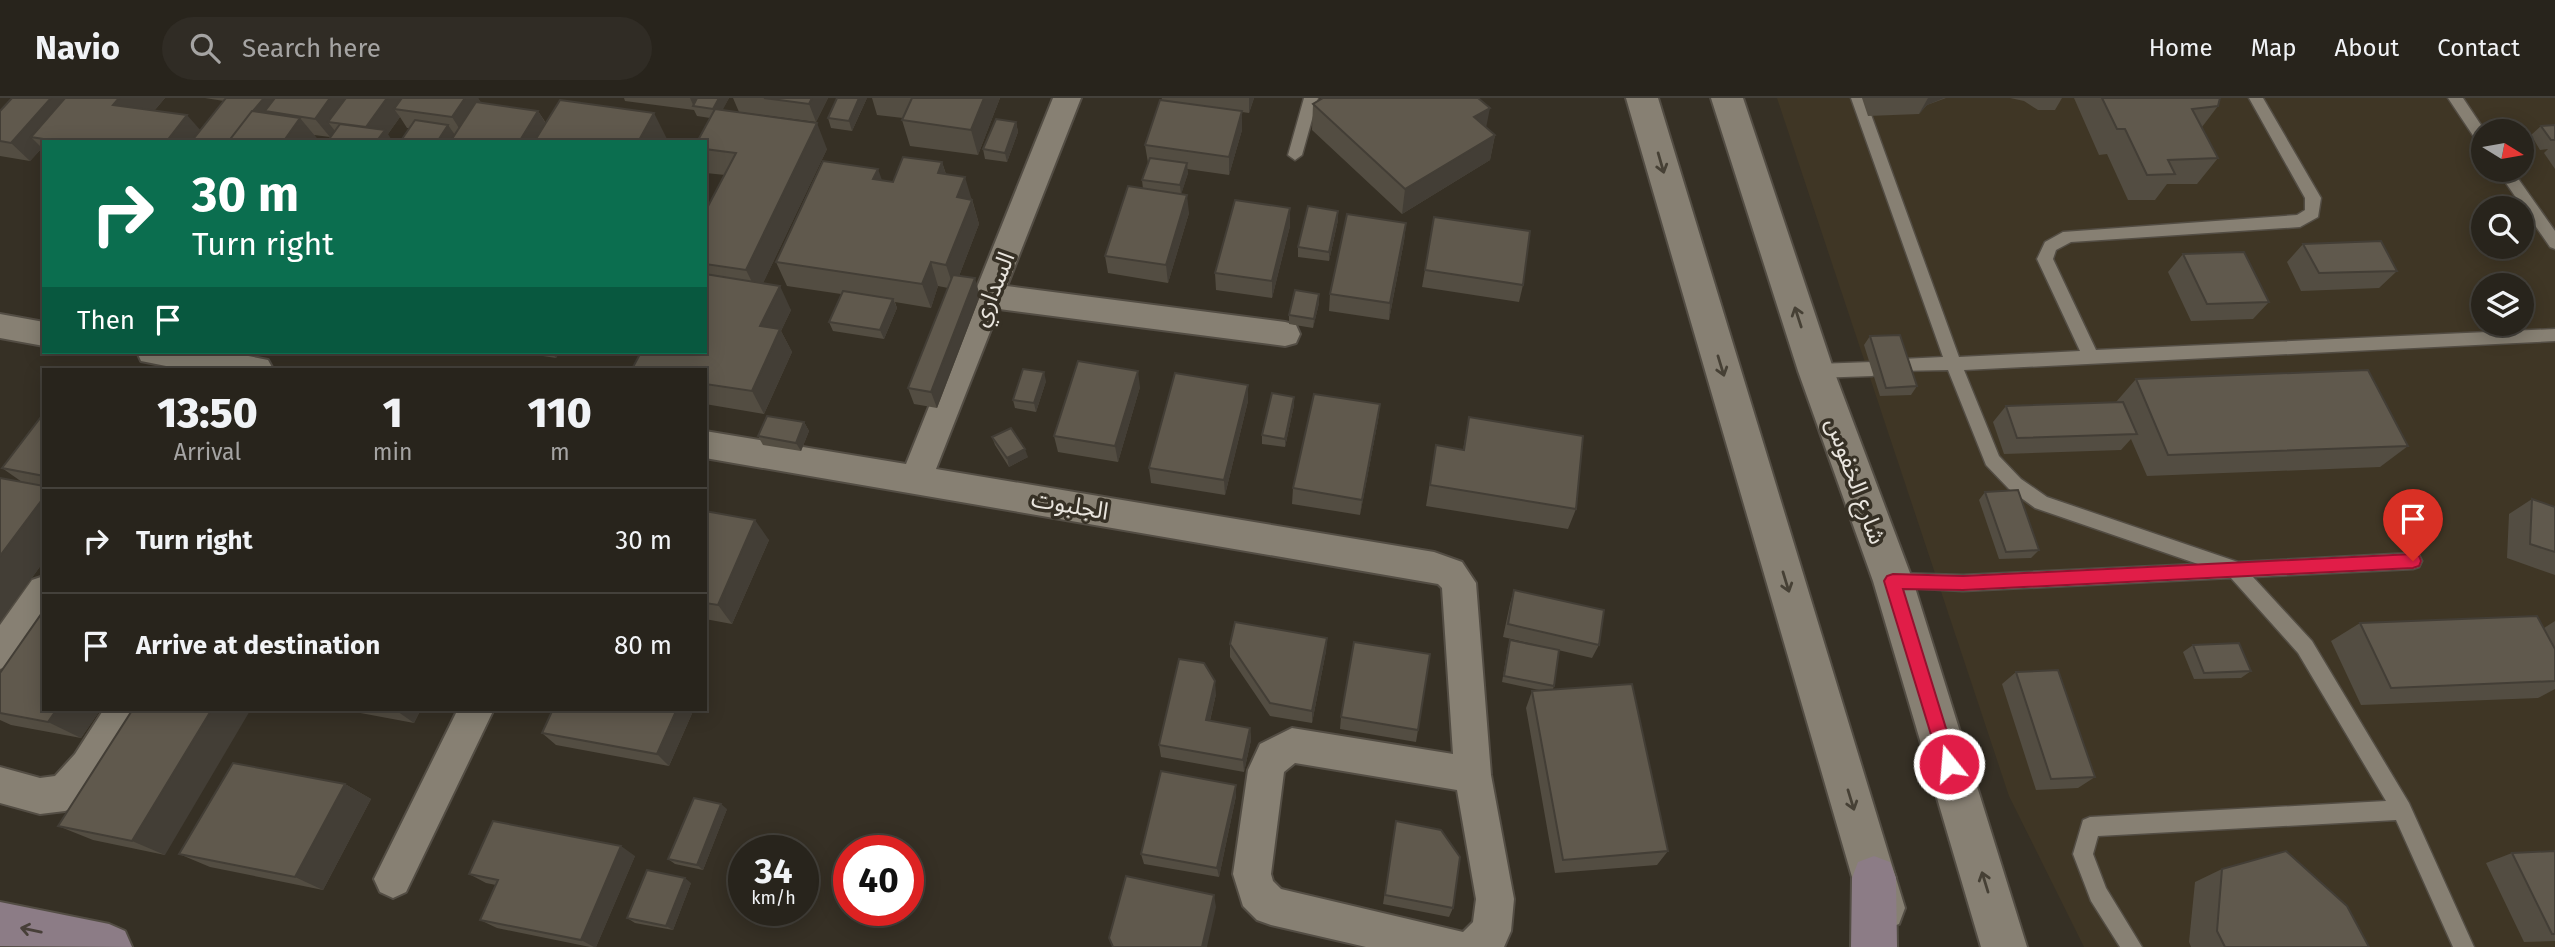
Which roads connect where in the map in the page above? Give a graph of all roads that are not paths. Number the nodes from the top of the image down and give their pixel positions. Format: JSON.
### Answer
{"nodes":[{"id":1,"x":1068,"y":98,"type":"edge"},
{"id":2,"x":1311,"y":98,"type":"edge"},
{"id":3,"x":1642,"y":98,"type":"edge"},
{"id":4,"x":1727,"y":98,"type":"edge"},
{"id":5,"x":1858,"y":98,"type":"edge"},
{"id":6,"x":2256,"y":98,"type":"edge"},
{"id":7,"x":2455,"y":98,"type":"edge"},
{"id":8,"x":2471,"y":121,"type":"edge"},
{"id":9,"x":1295,"y":155,"type":"dead end"},
{"id":10,"x":2512,"y":182,"type":"edge"},
{"id":11,"x":2555,"y":243,"type":"edge"},
{"id":12,"x":990,"y":296,"type":"junction"},
{"id":13,"x":0,"y":326,"type":"edge"},
{"id":14,"x":42,"y":334,"type":"edge"},
{"id":15,"x":1284,"y":334,"type":"dead end"},
{"id":16,"x":2555,"y":335,"type":"edge"},
{"id":17,"x":160,"y":354,"type":"edge"},
{"id":18,"x":2091,"y":357,"type":"junction"},
{"id":19,"x":204,"y":365,"type":"edge"},
{"id":20,"x":1902,"y":366,"type":"edge"},
{"id":21,"x":1954,"y":366,"type":"junction"},
{"id":22,"x":244,"y":368,"type":"edge"},
{"id":23,"x":1872,"y":369,"type":"dead end"},
{"id":24,"x":1815,"y":371,"type":"junction"},
{"id":25,"x":707,"y":444,"type":"edge"},
{"id":26,"x":916,"y":479,"type":"junction"},
{"id":27,"x":2413,"y":561,"type":"dead end"},
{"id":28,"x":2234,"y":568,"type":"junction"},
{"id":29,"x":1893,"y":581,"type":"junction"},
{"id":30,"x":42,"y":594,"type":"edge"},
{"id":31,"x":0,"y":653,"type":"edge"},
{"id":32,"x":123,"y":711,"type":"edge"},
{"id":33,"x":475,"y":711,"type":"edge"},
{"id":34,"x":1473,"y":775,"type":"junction"},
{"id":35,"x":0,"y":785,"type":"edge"},
{"id":36,"x":2402,"y":810,"type":"junction"},
{"id":37,"x":1874,"y":878,"type":"junction"},
{"id":38,"x":393,"y":879,"type":"dead end"},
{"id":39,"x":0,"y":924,"type":"edge"},
{"id":40,"x":109,"y":947,"type":"edge"},
{"id":41,"x":1451,"y":947,"type":"edge"},
{"id":42,"x":1476,"y":947,"type":"edge"},
{"id":43,"x":1874,"y":947,"type":"edge"},
{"id":44,"x":1894,"y":947,"type":"edge"},
{"id":45,"x":2004,"y":947,"type":"edge"},
{"id":46,"x":2132,"y":947,"type":"edge"},
{"id":47,"x":2465,"y":947,"type":"edge"}],
"edges":[{"from":1,"to":12,"type":"street","name":"السداري"},
{"from":2,"to":9,"type":"lane"},
{"from":3,"to":37,"type":"street","one_way":true},
{"from":24,"to":4,"type":"street","name":"شارع الخفوس","one_way":true},
{"from":5,"to":21,"type":"lane"},
{"from":6,"to":18,"type":"lane"},
{"from":7,"to":8,"type":"lane"},
{"from":10,"to":11,"type":"lane"},
{"from":12,"to":15,"type":"street"},
{"from":12,"to":26,"type":"street","name":"السداري"},
{"from":13,"to":14,"type":"street"},
{"from":16,"to":18,"type":"lane"},
{"from":17,"to":19,"type":"street"},
{"from":18,"to":21,"type":"lane"},
{"from":19,"to":22,"type":"street"},
{"from":20,"to":21,"type":"lane"},
{"from":21,"to":28,"type":"lane"},
{"from":23,"to":24,"type":"lane"},
{"from":24,"to":29,"type":"street","name":"شارع الخفوس"},
{"from":25,"to":26,"type":"street","name":"الجلبوت"},
{"from":26,"to":34,"type":"street","name":"الجلبوت"},
{"from":27,"to":28,"type":"lane"},
{"from":28,"to":29,"type":"lane"},
{"from":28,"to":36,"type":"lane"},
{"from":45,"to":29,"type":"street","name":"شارع الخفوس","one_way":true},
{"from":30,"to":31,"type":"street"},
{"from":32,"to":35,"type":"street"},
{"from":33,"to":38,"type":"street"},
{"from":34,"to":41,"type":"street"},
{"from":34,"to":42,"type":"street"},
{"from":36,"to":46,"type":"lane"},
{"from":36,"to":47,"type":"lane"},
{"from":37,"to":43,"type":"main road"},
{"from":37,"to":44,"type":"street"},
{"from":40,"to":39,"type":"main road","one_way":true}]}
